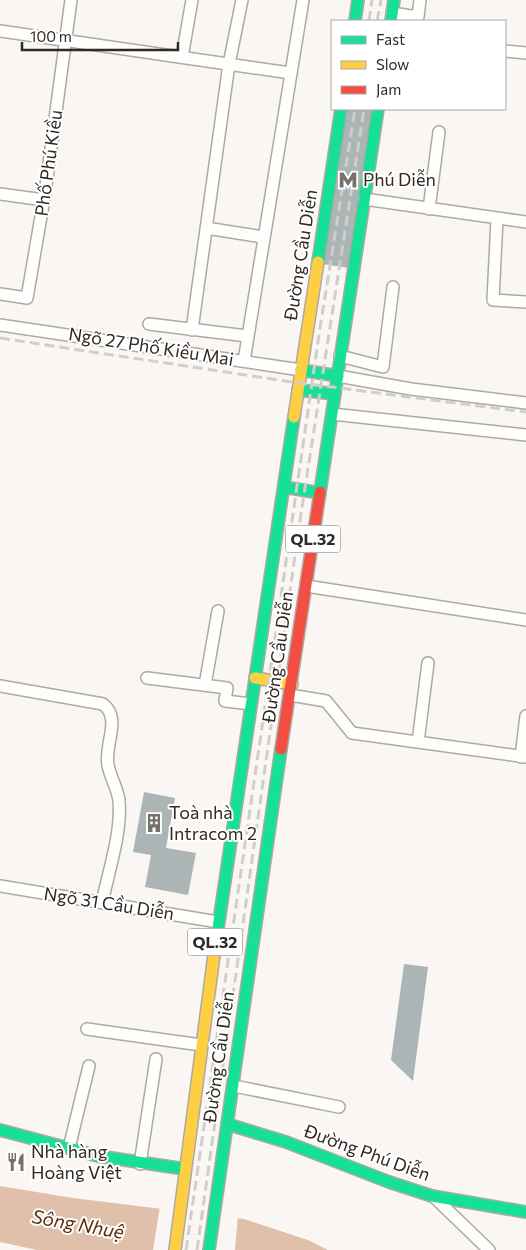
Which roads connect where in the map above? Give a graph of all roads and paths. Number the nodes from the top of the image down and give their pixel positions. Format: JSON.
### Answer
{"nodes":[{"id":1,"x":71,"y":0,"type":"edge"},
{"id":2,"x":192,"y":0,"type":"edge"},
{"id":3,"x":242,"y":0,"type":"edge"},
{"id":4,"x":303,"y":0,"type":"edge"},
{"id":5,"x":358,"y":0,"type":"edge"},
{"id":6,"x":394,"y":0,"type":"edge"},
{"id":7,"x":420,"y":0,"type":"edge"},
{"id":8,"x":391,"y":17,"type":"edge"},
{"id":9,"x":355,"y":20,"type":"edge"},
{"id":10,"x":0,"y":31,"type":"edge"},
{"id":11,"x":66,"y":41,"type":"junction"},
{"id":12,"x":506,"y":51,"type":"edge"},
{"id":13,"x":526,"y":54,"type":"edge"},
{"id":14,"x":182,"y":57,"type":"junction"},
{"id":15,"x":229,"y":64,"type":"junction"},
{"id":16,"x":290,"y":73,"type":"junction"},
{"id":17,"x":342,"y":110,"type":"edge"},
{"id":18,"x":378,"y":110,"type":"edge"},
{"id":19,"x":439,"y":132,"type":"dead end"},
{"id":20,"x":0,"y":194,"type":"edge"},
{"id":21,"x":364,"y":199,"type":"junction"},
{"id":22,"x":44,"y":200,"type":"junction"},
{"id":23,"x":429,"y":209,"type":"junction"},
{"id":24,"x":497,"y":219,"type":"junction"},
{"id":25,"x":526,"y":222,"type":"edge"},
{"id":26,"x":206,"y":228,"type":"junction"},
{"id":27,"x":263,"y":237,"type":"junction"},
{"id":28,"x":394,"y":287,"type":"dead end"},
{"id":29,"x":0,"y":294,"type":"edge"},
{"id":30,"x":526,"y":302,"type":"edge"},
{"id":31,"x":150,"y":324,"type":"dead end"},
{"id":32,"x":0,"y":325,"type":"edge"},
{"id":33,"x":192,"y":330,"type":"junction"},
{"id":34,"x":247,"y":336,"type":"junction"},
{"id":35,"x":340,"y":356,"type":"junction"},
{"id":36,"x":244,"y":361,"type":"junction"},
{"id":37,"x":301,"y":370,"type":"junction"},
{"id":38,"x":338,"y":376,"type":"junction"},
{"id":39,"x":298,"y":390,"type":"junction"},
{"id":40,"x":335,"y":394,"type":"junction"},
{"id":41,"x":526,"y":403,"type":"edge"},
{"id":42,"x":332,"y":414,"type":"junction"},
{"id":43,"x":526,"y":436,"type":"edge"},
{"id":44,"x":284,"y":487,"type":"junction"},
{"id":45,"x":320,"y":493,"type":"junction"},
{"id":46,"x":306,"y":586,"type":"junction"},
{"id":47,"x":218,"y":610,"type":"dead end"},
{"id":48,"x":526,"y":620,"type":"edge"},
{"id":49,"x":428,"y":663,"type":"dead end"},
{"id":50,"x":147,"y":678,"type":"dead end"},
{"id":51,"x":255,"y":678,"type":"junction"},
{"id":52,"x":0,"y":686,"type":"edge"},
{"id":53,"x":205,"y":686,"type":"junction"},
{"id":54,"x":291,"y":690,"type":"junction"},
{"id":55,"x":251,"y":704,"type":"junction"},
{"id":56,"x":526,"y":716,"type":"edge"},
{"id":57,"x":418,"y":742,"type":"junction"},
{"id":58,"x":523,"y":757,"type":"edge"},
{"id":59,"x":0,"y":886,"type":"edge"},
{"id":60,"x":102,"y":903,"type":"junction"},
{"id":61,"x":218,"y":922,"type":"junction"},
{"id":62,"x":87,"y":1029,"type":"dead end"},
{"id":63,"x":201,"y":1045,"type":"junction"},
{"id":64,"x":156,"y":1058,"type":"dead end"},
{"id":65,"x":89,"y":1066,"type":"dead end"},
{"id":66,"x":234,"y":1086,"type":"junction"},
{"id":67,"x":339,"y":1107,"type":"dead end"},
{"id":68,"x":227,"y":1124,"type":"junction"},
{"id":69,"x":0,"y":1130,"type":"edge"},
{"id":70,"x":69,"y":1148,"type":"junction"},
{"id":71,"x":140,"y":1164,"type":"junction"},
{"id":72,"x":185,"y":1169,"type":"junction"},
{"id":73,"x":432,"y":1196,"type":"junction"},
{"id":74,"x":526,"y":1212,"type":"edge"},
{"id":75,"x":175,"y":1250,"type":"edge"},
{"id":76,"x":209,"y":1250,"type":"edge"},
{"id":77,"x":489,"y":1250,"type":"edge"}],
"edges":[{"from":1,"to":11,"type":"street","name":"Phố Phú Kiều"},
{"from":2,"to":14,"type":"street"},
{"from":3,"to":15,"type":"street"},
{"from":4,"to":16,"type":"street"},
{"from":5,"to":9,"type":"main road"},
{"from":6,"to":8,"type":"main road"},
{"from":7,"to":8,"type":"street"},
{"from":10,"to":11,"type":"street"},
{"from":11,"to":14,"type":"street"},
{"from":11,"to":22,"type":"street","name":"Phố Phú Kiều"},
{"from":12,"to":13,"type":"street"},
{"from":14,"to":15,"type":"street"},
{"from":15,"to":16,"type":"street"},
{"from":15,"to":26,"type":"street"},
{"from":16,"to":27,"type":"street"},
{"from":17,"to":37,"type":"main road","name":"Đường Cầu Diễn","number":"QL.32"},
{"from":18,"to":21,"type":"main road","name":"Đường Cầu Diễn","number":"QL.32"},
{"from":19,"to":23,"type":"street"},
{"from":20,"to":22,"type":"street"},
{"from":21,"to":23,"type":"street"},
{"from":21,"to":35,"type":"main road","name":"Đường Cầu Diễn","number":"QL.32"},
{"from":22,"to":29,"type":"street","name":"Phố Phú Kiều"},
{"from":23,"to":24,"type":"street"},
{"from":24,"to":25,"type":"street"},
{"from":24,"to":30,"type":"street"},
{"from":26,"to":27,"type":"street"},
{"from":26,"to":33,"type":"street"},
{"from":27,"to":34,"type":"street"},
{"from":28,"to":35,"type":"street"},
{"from":31,"to":33,"type":"street"},
{"from":32,"to":36,"type":"street","name":"Ngõ 27 Phố Kiều Mai"},
{"from":33,"to":34,"type":"street"},
{"from":34,"to":36,"type":"street"},
{"from":35,"to":38,"type":"main road","name":"Đường Cầu Diễn","number":"QL.32"},
{"from":36,"to":37,"type":"street","name":"Ngõ 27 Phố Kiều Mai"},
{"from":37,"to":38,"type":"main road"},
{"from":37,"to":39,"type":"main road","name":"Đường Cầu Diễn","number":"QL.32"},
{"from":38,"to":40,"type":"main road","name":"Đường Cầu Diễn","number":"QL.32"},
{"from":38,"to":41,"type":"street"},
{"from":39,"to":40,"type":"main road"},
{"from":39,"to":44,"type":"main road","name":"Đường Cầu Diễn","number":"QL.32"},
{"from":40,"to":42,"type":"main road","name":"Đường Cầu Diễn","number":"QL.32"},
{"from":42,"to":43,"type":"street"},
{"from":42,"to":45,"type":"main road","name":"Đường Cầu Diễn","number":"QL.32"},
{"from":44,"to":45,"type":"main road"},
{"from":44,"to":51,"type":"main road","name":"Đường Cầu Diễn","number":"QL.32"},
{"from":45,"to":46,"type":"main road","name":"Đường Cầu Diễn","number":"QL.32"},
{"from":46,"to":48,"type":"street"},
{"from":46,"to":54,"type":"main road","name":"Đường Cầu Diễn","number":"QL.32"},
{"from":47,"to":53,"type":"street"},
{"from":49,"to":57,"type":"street"},
{"from":50,"to":53,"type":"street"},
{"from":51,"to":54,"type":"main road"},
{"from":51,"to":55,"type":"main road","name":"Đường Cầu Diễn","number":"QL.32"},
{"from":52,"to":60,"type":"street"},
{"from":53,"to":55,"type":"street"},
{"from":54,"to":57,"type":"street"},
{"from":54,"to":66,"type":"main road","name":"Đường Cầu Diễn","number":"QL.32"},
{"from":55,"to":61,"type":"main road","name":"Đường Cầu Diễn","number":"QL.32"},
{"from":56,"to":58,"type":"street"},
{"from":57,"to":58,"type":"street"},
{"from":59,"to":60,"type":"street","name":"Ngõ 31 Cầu Diễn"},
{"from":60,"to":61,"type":"street","name":"Ngõ 31 Cầu Diễn"},
{"from":61,"to":63,"type":"main road","name":"Đường Cầu Diễn","number":"QL.32"},
{"from":62,"to":63,"type":"street"},
{"from":63,"to":72,"type":"main road","name":"Đường Cầu Diễn","number":"QL.32"},
{"from":64,"to":71,"type":"street"},
{"from":65,"to":70,"type":"street"},
{"from":66,"to":67,"type":"street"},
{"from":66,"to":68,"type":"main road","name":"Đường Cầu Diễn","number":"QL.32"},
{"from":68,"to":73,"type":"main road","name":"Đường Phú Diễn"},
{"from":68,"to":76,"type":"main road","name":"Đường Cầu Diễn","number":"QL.32"},
{"from":69,"to":70,"type":"main road"},
{"from":70,"to":71,"type":"main road"},
{"from":71,"to":72,"type":"main road"},
{"from":72,"to":75,"type":"main road","name":"Đường Cầu Diễn","number":"QL.32"},
{"from":73,"to":74,"type":"main road","name":"Đường Phú Diễn"},
{"from":73,"to":77,"type":"street"}]}
